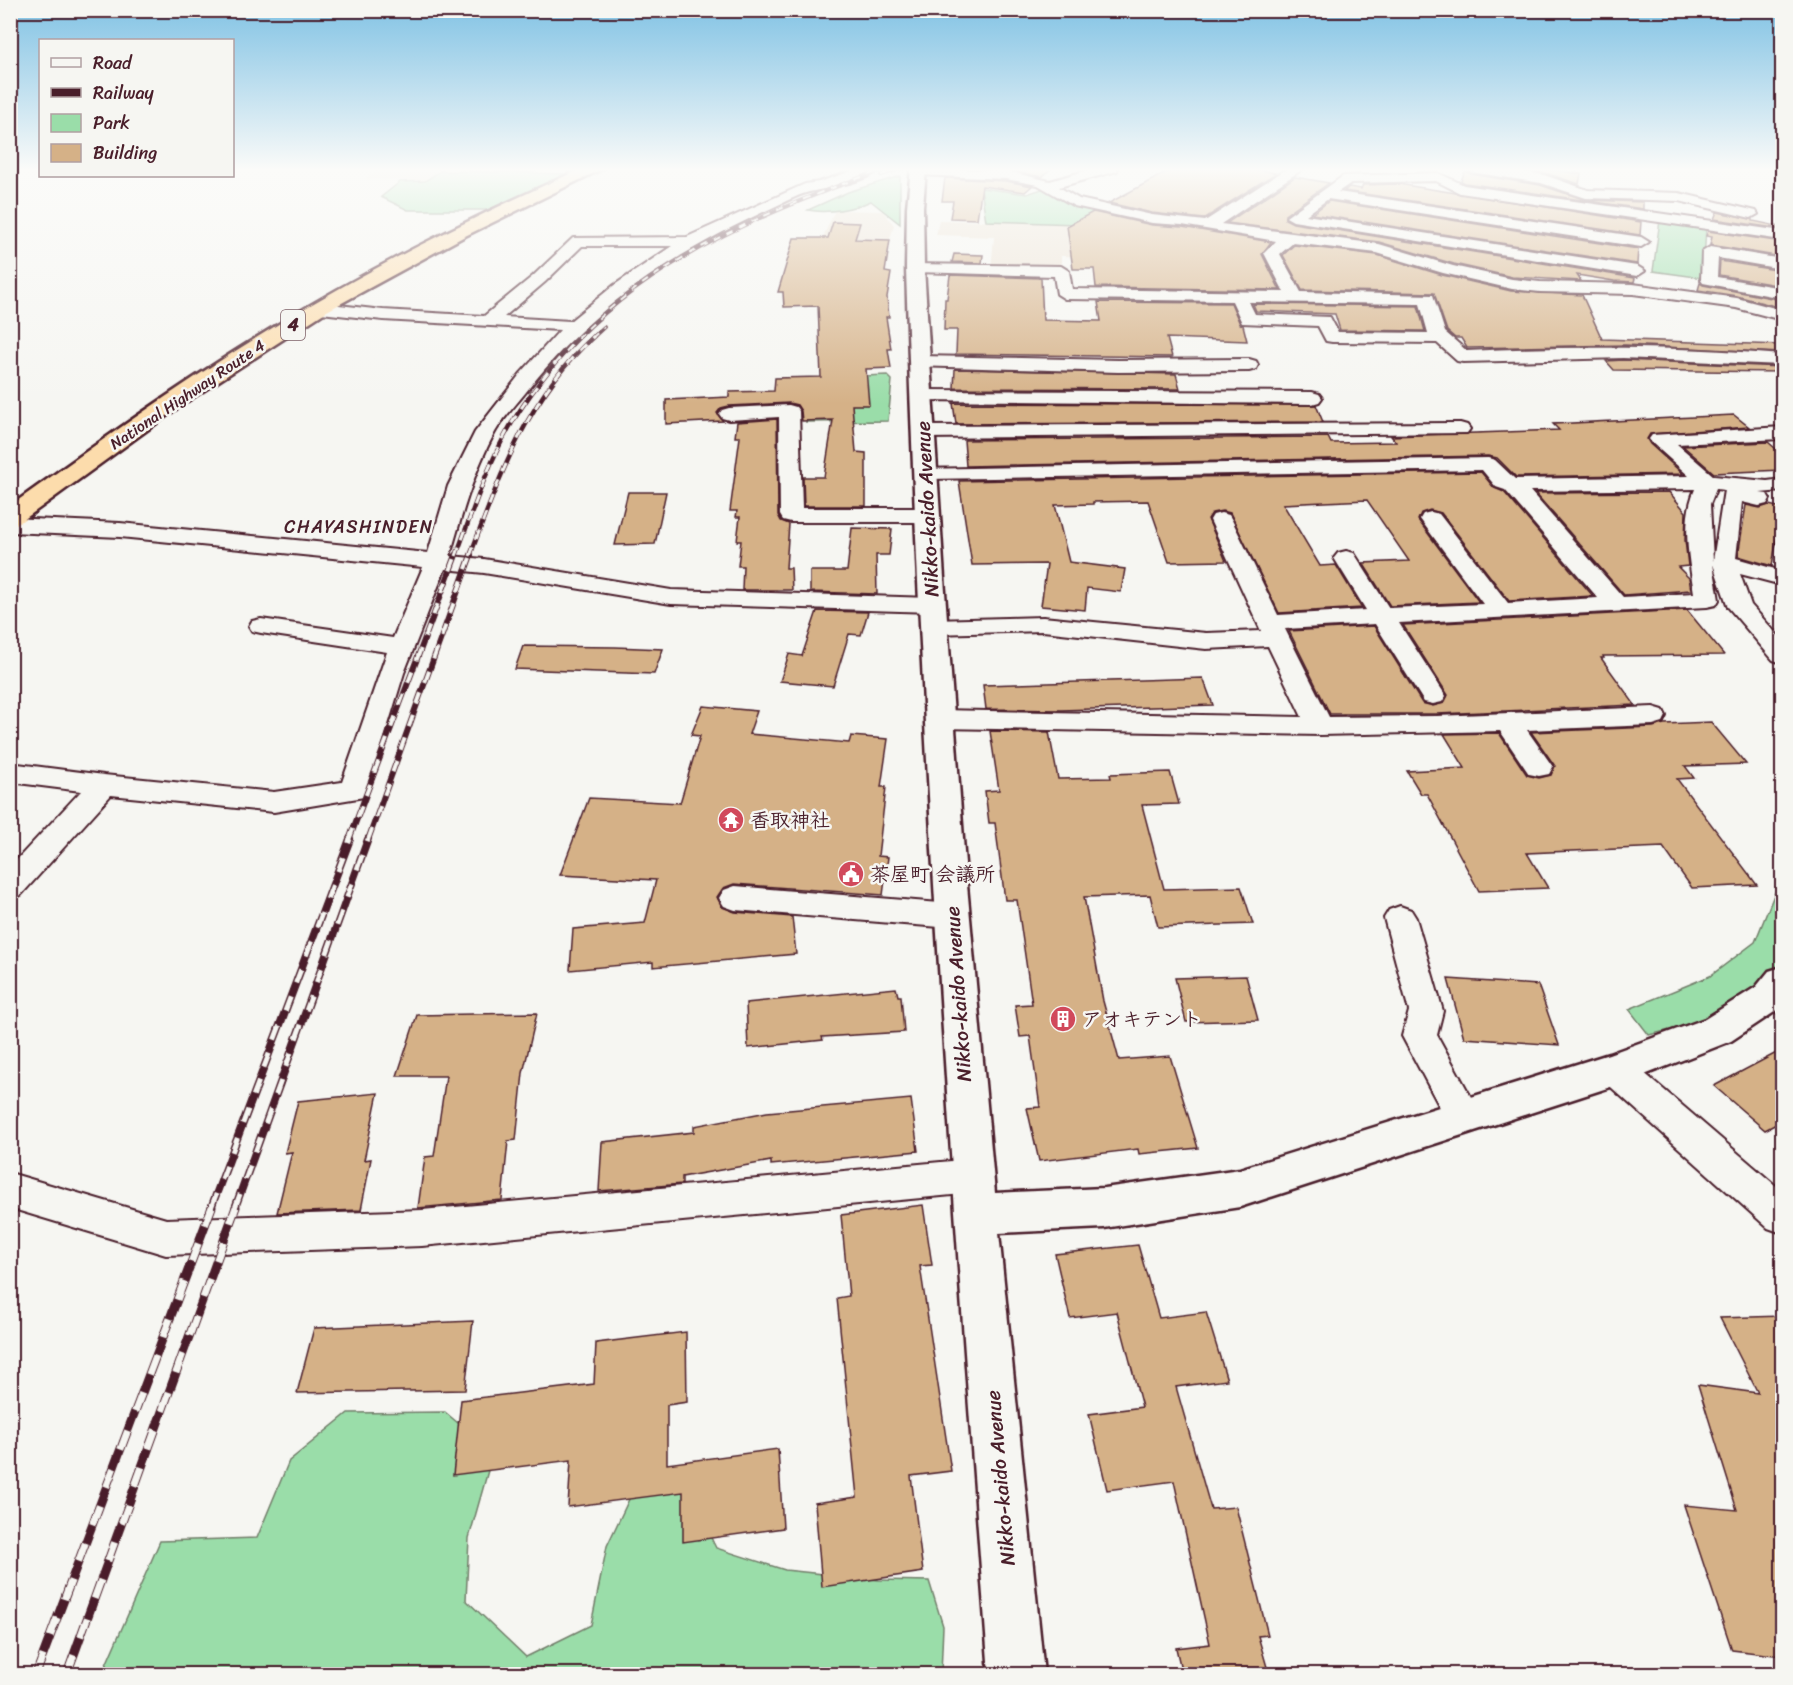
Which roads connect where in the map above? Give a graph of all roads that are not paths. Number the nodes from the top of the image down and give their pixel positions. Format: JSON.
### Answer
{"nodes":[{"id":1,"x":432,"y":247,"type":"edge"},
{"id":2,"x":572,"y":247,"type":"edge"},
{"id":3,"x":683,"y":247,"type":"edge"},
{"id":4,"x":916,"y":247,"type":"edge"},
{"id":5,"x":1279,"y":247,"type":"edge"},
{"id":6,"x":1361,"y":247,"type":"edge"},
{"id":7,"x":1482,"y":247,"type":"edge"},
{"id":8,"x":1640,"y":247,"type":"edge"},
{"id":9,"x":1782,"y":264,"type":"edge"},
{"id":10,"x":916,"y":267,"type":"junction"},
{"id":11,"x":1637,"y":271,"type":"junction"},
{"id":12,"x":1286,"y":279,"type":"junction"},
{"id":13,"x":1310,"y":280,"type":"dead end"},
{"id":14,"x":1436,"y":283,"type":"junction"},
{"id":15,"x":1633,"y":290,"type":"junction"},
{"id":16,"x":1782,"y":293,"type":"edge"},
{"id":17,"x":1239,"y":297,"type":"junction"},
{"id":18,"x":1295,"y":297,"type":"junction"},
{"id":19,"x":321,"y":308,"type":"junction"},
{"id":20,"x":1782,"y":315,"type":"edge"},
{"id":21,"x":487,"y":321,"type":"junction"},
{"id":22,"x":574,"y":326,"type":"junction"},
{"id":23,"x":1441,"y":338,"type":"junction"},
{"id":24,"x":1782,"y":360,"type":"edge"},
{"id":25,"x":920,"y":362,"type":"junction"},
{"id":26,"x":1249,"y":365,"type":"dead end"},
{"id":27,"x":922,"y":396,"type":"junction"},
{"id":28,"x":1312,"y":398,"type":"dead end"},
{"id":29,"x":1238,"y":399,"type":"junction"},
{"id":30,"x":729,"y":414,"type":"dead end"},
{"id":31,"x":1460,"y":429,"type":"dead end"},
{"id":32,"x":1251,"y":431,"type":"junction"},
{"id":33,"x":924,"y":432,"type":"junction"},
{"id":34,"x":1782,"y":432,"type":"edge"},
{"id":35,"x":1266,"y":468,"type":"junction"},
{"id":36,"x":926,"y":473,"type":"junction"},
{"id":37,"x":1708,"y":482,"type":"junction"},
{"id":38,"x":1513,"y":485,"type":"junction"},
{"id":39,"x":1782,"y":485,"type":"edge"},
{"id":40,"x":1782,"y":504,"type":"edge"},
{"id":41,"x":928,"y":515,"type":"junction"},
{"id":42,"x":10,"y":519,"type":"edge"},
{"id":43,"x":1431,"y":519,"type":"dead end"},
{"id":44,"x":1221,"y":520,"type":"dead end"},
{"id":45,"x":10,"y":525,"type":"edge"},
{"id":46,"x":1346,"y":558,"type":"dead end"},
{"id":47,"x":437,"y":561,"type":"junction"},
{"id":48,"x":1724,"y":562,"type":"junction"},
{"id":49,"x":1782,"y":578,"type":"edge"},
{"id":50,"x":1615,"y":603,"type":"junction"},
{"id":51,"x":1500,"y":609,"type":"junction"},
{"id":52,"x":933,"y":616,"type":"junction"},
{"id":53,"x":1382,"y":616,"type":"junction"},
{"id":54,"x":261,"y":626,"type":"dead end"},
{"id":55,"x":1272,"y":630,"type":"junction"},
{"id":56,"x":402,"y":647,"type":"junction"},
{"id":57,"x":1782,"y":655,"type":"edge"},
{"id":58,"x":1433,"y":696,"type":"dead end"},
{"id":59,"x":1653,"y":716,"type":"dead end"},
{"id":60,"x":939,"y":719,"type":"junction"},
{"id":61,"x":1508,"y":722,"type":"junction"},
{"id":62,"x":1320,"y":726,"type":"junction"},
{"id":63,"x":1539,"y":767,"type":"dead end"},
{"id":64,"x":10,"y":772,"type":"edge"},
{"id":65,"x":105,"y":785,"type":"junction"},
{"id":66,"x":10,"y":887,"type":"edge"},
{"id":67,"x":735,"y":898,"type":"dead end"},
{"id":68,"x":952,"y":916,"type":"junction"},
{"id":69,"x":1400,"y":918,"type":"dead end"},
{"id":70,"x":1782,"y":981,"type":"edge"},
{"id":71,"x":1615,"y":1069,"type":"junction"},
{"id":72,"x":1464,"y":1117,"type":"junction"},
{"id":73,"x":10,"y":1190,"type":"edge"},
{"id":74,"x":974,"y":1196,"type":"junction"},
{"id":75,"x":1782,"y":1215,"type":"edge"},
{"id":76,"x":1017,"y":1674,"type":"edge"}],
"edges":[{"from":1,"to":19,"type":"highway","name":"National Highway Route 4","number":"4"},
{"from":2,"to":21,"type":"street"},
{"from":3,"to":22,"type":"street"},
{"from":4,"to":10,"type":"main road","name":"Nikko-kaido Avenue"},
{"from":5,"to":12,"type":"street"},
{"from":6,"to":14,"type":"street"},
{"from":7,"to":11,"type":"street"},
{"from":8,"to":11,"type":"street"},
{"from":9,"to":16,"type":"street"},
{"from":10,"to":17,"type":"street"},
{"from":10,"to":25,"type":"main road","name":"Nikko-kaido Avenue"},
{"from":11,"to":15,"type":"street"},
{"from":12,"to":13,"type":"street"},
{"from":12,"to":18,"type":"street"},
{"from":14,"to":15,"type":"street"},
{"from":14,"to":18,"type":"street"},
{"from":14,"to":23,"type":"street"},
{"from":15,"to":20,"type":"street"},
{"from":17,"to":18,"type":"street"},
{"from":17,"to":23,"type":"street"},
{"from":19,"to":21,"type":"street"},
{"from":19,"to":42,"type":"highway","name":"National Highway Route 4","number":"4"},
{"from":21,"to":22,"type":"street"},
{"from":22,"to":47,"type":"street"},
{"from":23,"to":24,"type":"street"},
{"from":25,"to":26,"type":"street"},
{"from":25,"to":27,"type":"main road","name":"Nikko-kaido Avenue"},
{"from":27,"to":29,"type":"street"},
{"from":27,"to":33,"type":"main road","name":"Nikko-kaido Avenue"},
{"from":28,"to":29,"type":"street"},
{"from":29,"to":32,"type":"street"},
{"from":30,"to":41,"type":"street"},
{"from":31,"to":32,"type":"street"},
{"from":32,"to":33,"type":"street"},
{"from":32,"to":35,"type":"street"},
{"from":33,"to":36,"type":"main road","name":"Nikko-kaido Avenue"},
{"from":34,"to":37,"type":"street"},
{"from":35,"to":36,"type":"street"},
{"from":35,"to":38,"type":"street"},
{"from":36,"to":41,"type":"main road","name":"Nikko-kaido Avenue"},
{"from":37,"to":38,"type":"street"},
{"from":37,"to":39,"type":"street"},
{"from":37,"to":50,"type":"street"},
{"from":38,"to":50,"type":"street"},
{"from":40,"to":48,"type":"street"},
{"from":41,"to":52,"type":"main road","name":"Nikko-kaido Avenue"},
{"from":43,"to":51,"type":"street"},
{"from":44,"to":55,"type":"street"},
{"from":45,"to":47,"type":"street"},
{"from":46,"to":53,"type":"street"},
{"from":47,"to":52,"type":"street"},
{"from":47,"to":56,"type":"street"},
{"from":48,"to":49,"type":"street"},
{"from":48,"to":57,"type":"street"},
{"from":50,"to":51,"type":"street"},
{"from":51,"to":53,"type":"street"},
{"from":52,"to":55,"type":"street"},
{"from":52,"to":60,"type":"main road","name":"Nikko-kaido Avenue"},
{"from":53,"to":55,"type":"street"},
{"from":53,"to":58,"type":"street"},
{"from":54,"to":56,"type":"street"},
{"from":55,"to":62,"type":"street"},
{"from":56,"to":65,"type":"street"},
{"from":59,"to":61,"type":"street"},
{"from":60,"to":62,"type":"street"},
{"from":60,"to":68,"type":"main road","name":"Nikko-kaido Avenue"},
{"from":61,"to":62,"type":"street"},
{"from":61,"to":63,"type":"street"},
{"from":64,"to":65,"type":"street"},
{"from":65,"to":66,"type":"street"},
{"from":67,"to":68,"type":"street"},
{"from":68,"to":74,"type":"main road","name":"Nikko-kaido Avenue"},
{"from":69,"to":72,"type":"street"},
{"from":70,"to":71,"type":"main road"},
{"from":71,"to":72,"type":"main road"},
{"from":71,"to":75,"type":"street"},
{"from":72,"to":74,"type":"main road"},
{"from":73,"to":74,"type":"street"},
{"from":74,"to":76,"type":"main road","name":"Nikko-kaido Avenue"}]}
